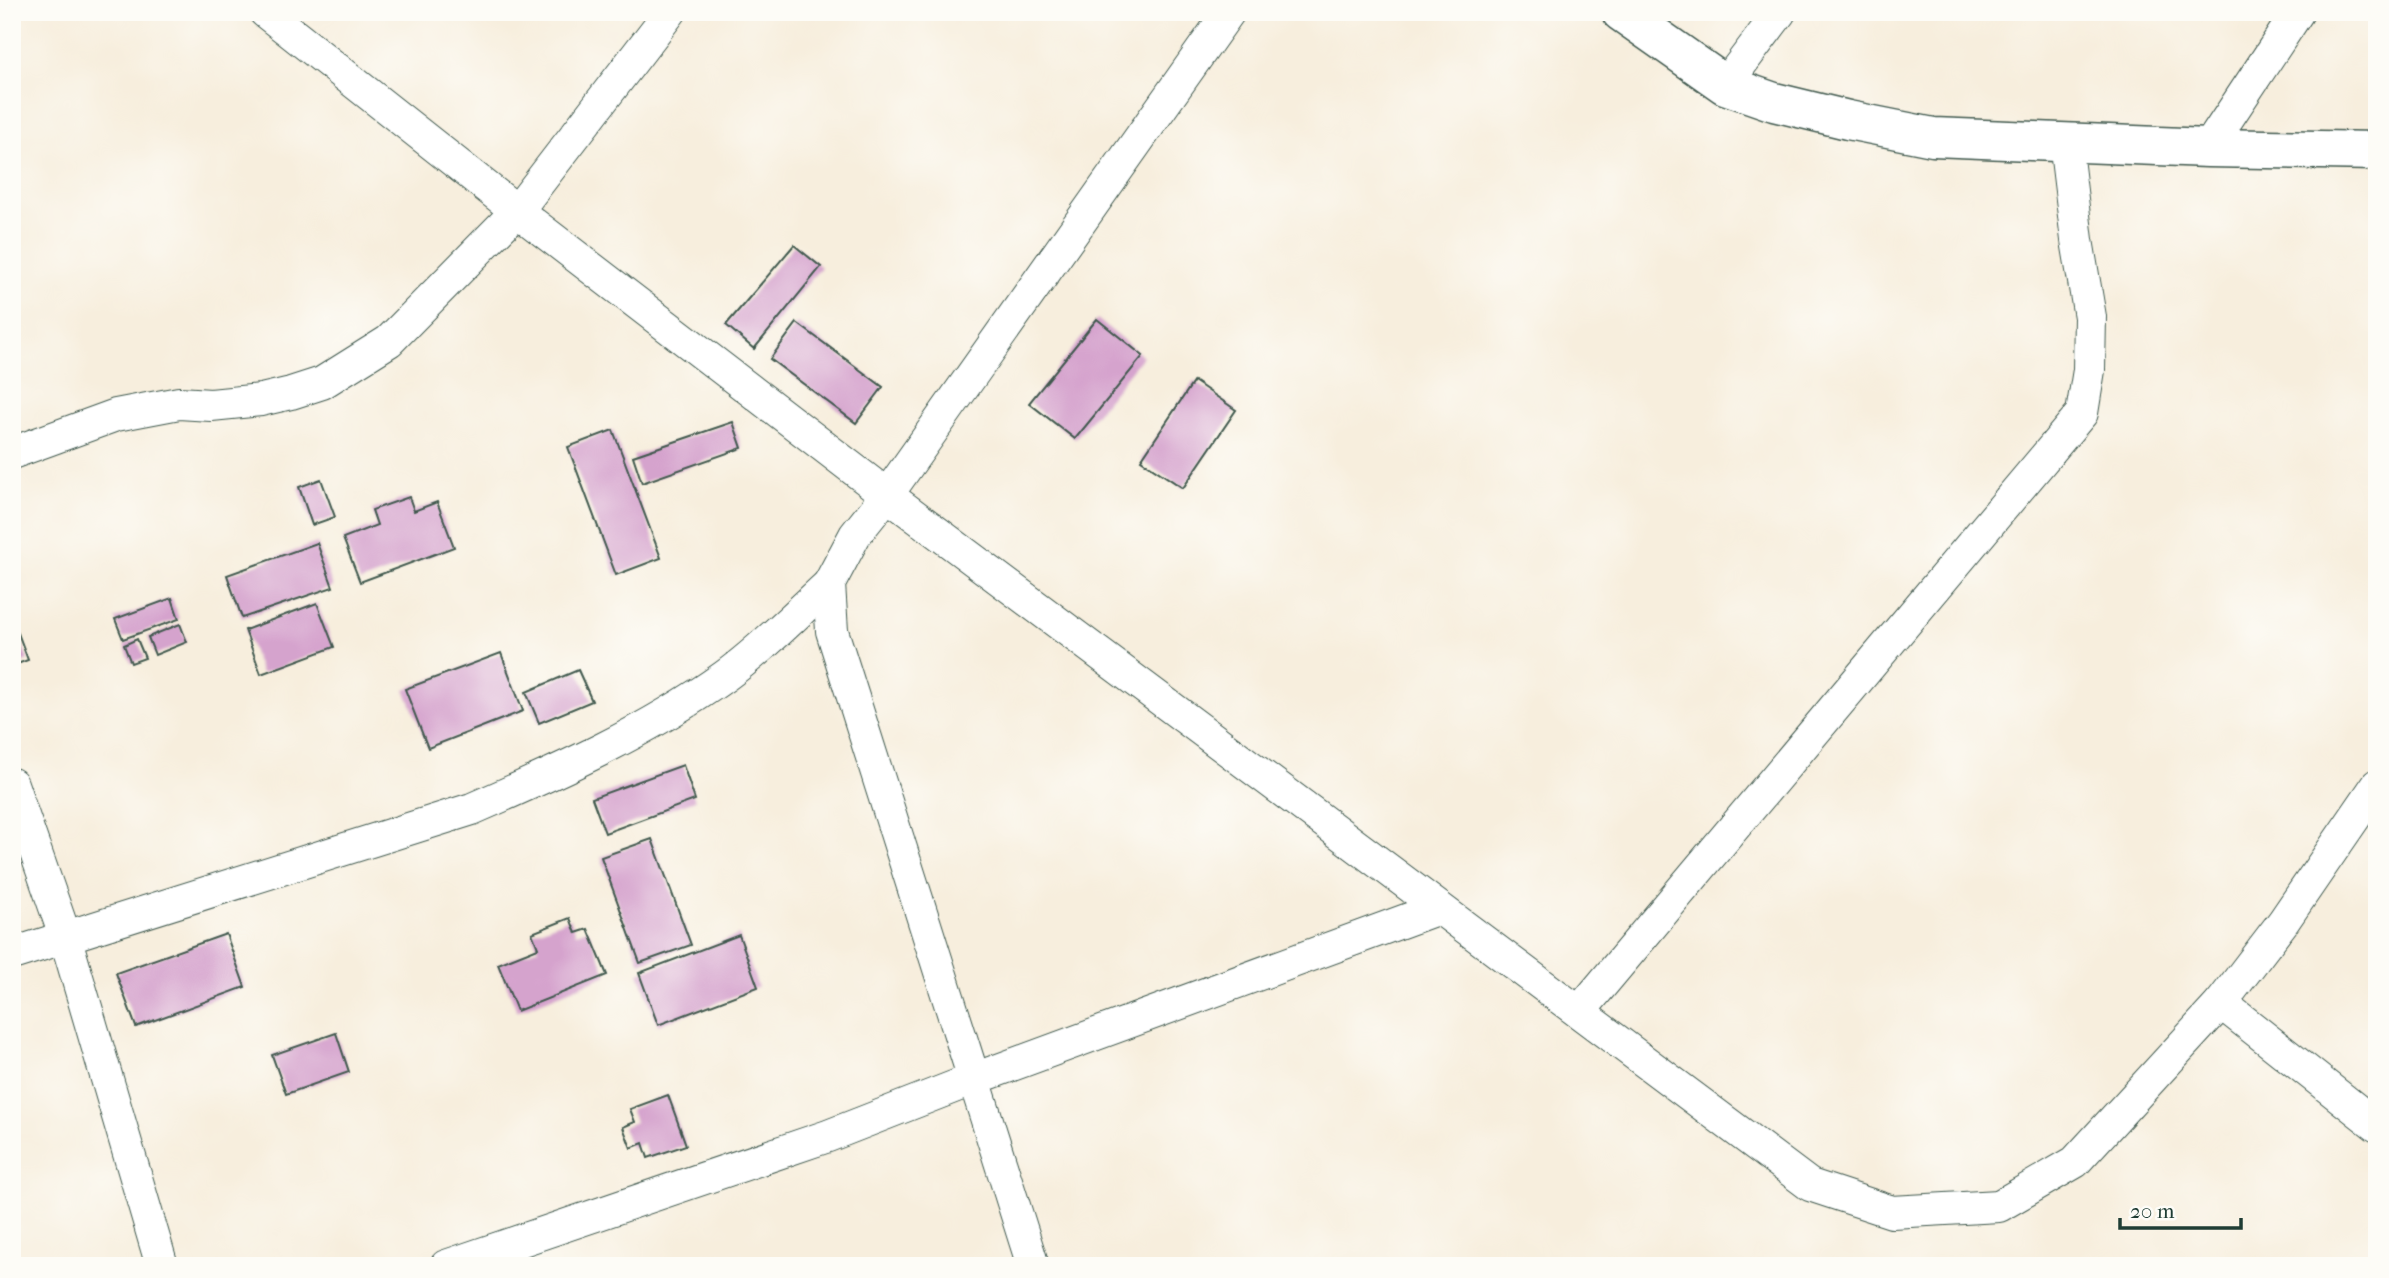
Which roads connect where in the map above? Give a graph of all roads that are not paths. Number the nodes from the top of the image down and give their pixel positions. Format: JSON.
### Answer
{"nodes":[{"id":1,"x":265,"y":12,"type":"edge"},
{"id":2,"x":670,"y":12,"type":"edge"},
{"id":3,"x":1228,"y":12,"type":"edge"},
{"id":4,"x":1621,"y":12,"type":"edge"},
{"id":5,"x":1780,"y":12,"type":"edge"},
{"id":6,"x":2298,"y":12,"type":"edge"},
{"id":7,"x":1725,"y":85,"type":"junction"},
{"id":8,"x":2065,"y":142,"type":"junction"},
{"id":9,"x":2208,"y":148,"type":"junction"},
{"id":10,"x":2377,"y":151,"type":"edge"},
{"id":11,"x":517,"y":211,"type":"junction"},
{"id":12,"x":12,"y":453,"type":"edge"},
{"id":13,"x":887,"y":495,"type":"junction"},
{"id":14,"x":829,"y":584,"type":"junction"},
{"id":15,"x":12,"y":784,"type":"edge"},
{"id":16,"x":2377,"y":785,"type":"edge"},
{"id":17,"x":1439,"y":908,"type":"junction"},
{"id":18,"x":65,"y":936,"type":"junction"},
{"id":19,"x":12,"y":954,"type":"edge"},
{"id":20,"x":2221,"y":1003,"type":"junction"},
{"id":21,"x":1579,"y":1012,"type":"junction"},
{"id":22,"x":974,"y":1079,"type":"junction"},
{"id":23,"x":2377,"y":1126,"type":"edge"},
{"id":24,"x":162,"y":1266,"type":"edge"},
{"id":25,"x":446,"y":1266,"type":"edge"},
{"id":26,"x":1033,"y":1266,"type":"edge"}],
"edges":[{"from":1,"to":11,"type":"street"},
{"from":2,"to":11,"type":"street"},
{"from":3,"to":13,"type":"street"},
{"from":4,"to":7,"type":"main road"},
{"from":5,"to":7,"type":"street"},
{"from":6,"to":9,"type":"street"},
{"from":7,"to":8,"type":"main road"},
{"from":8,"to":9,"type":"main road"},
{"from":8,"to":21,"type":"street"},
{"from":9,"to":10,"type":"main road"},
{"from":11,"to":12,"type":"street"},
{"from":11,"to":13,"type":"street"},
{"from":13,"to":14,"type":"street"},
{"from":13,"to":17,"type":"street"},
{"from":14,"to":18,"type":"street"},
{"from":14,"to":22,"type":"street"},
{"from":15,"to":18,"type":"street"},
{"from":16,"to":20,"type":"street"},
{"from":17,"to":21,"type":"street"},
{"from":17,"to":22,"type":"street"},
{"from":18,"to":19,"type":"street"},
{"from":18,"to":24,"type":"street"},
{"from":20,"to":21,"type":"street"},
{"from":20,"to":23,"type":"street"},
{"from":22,"to":25,"type":"street"},
{"from":22,"to":26,"type":"street"}]}
